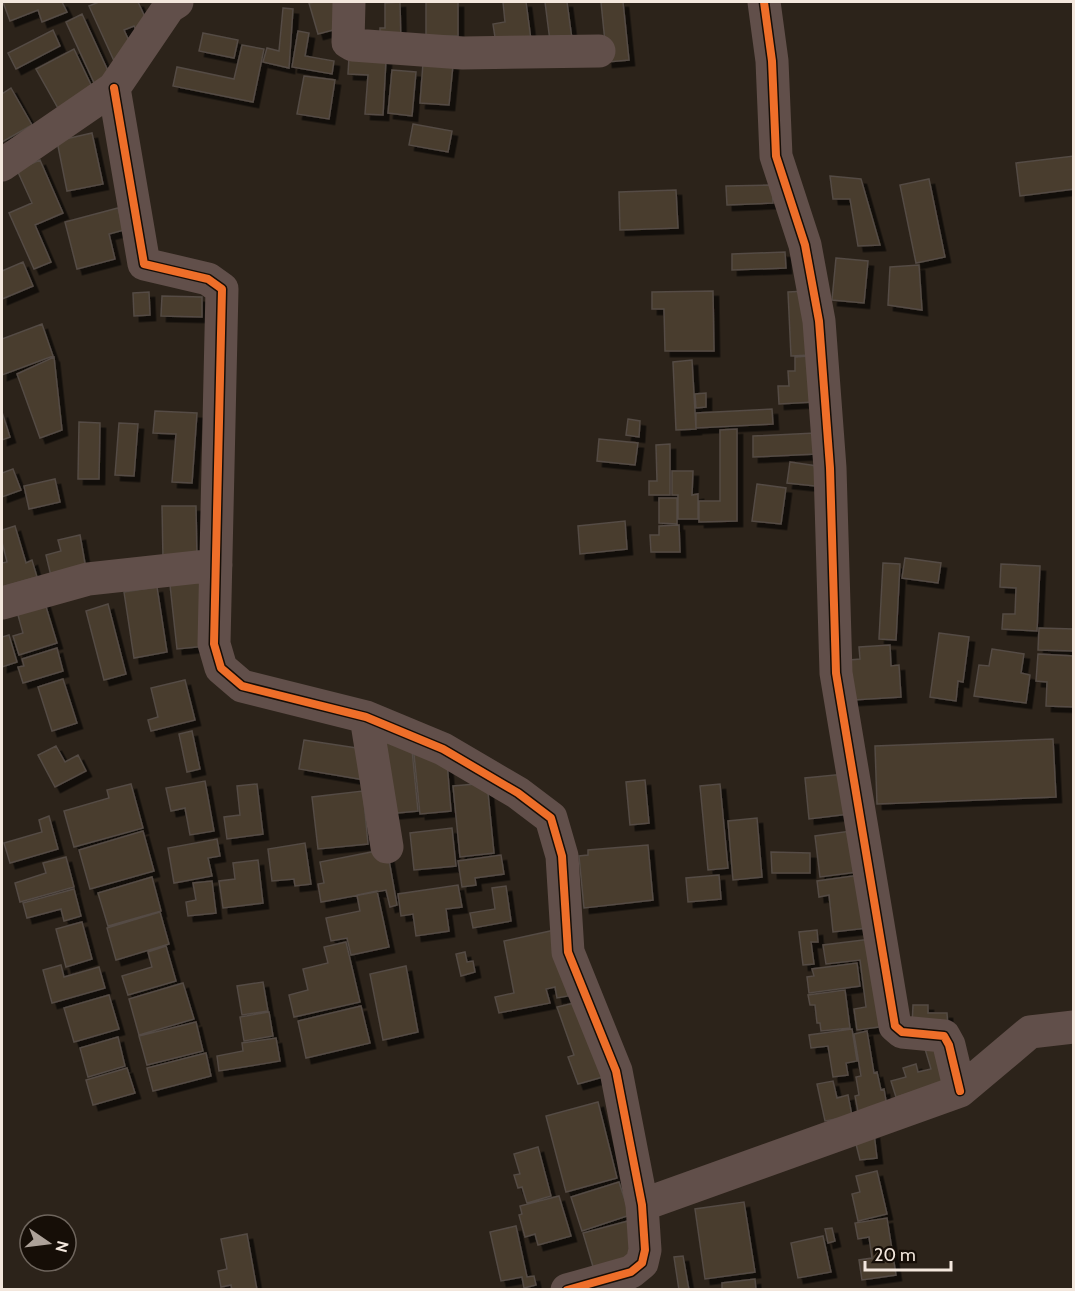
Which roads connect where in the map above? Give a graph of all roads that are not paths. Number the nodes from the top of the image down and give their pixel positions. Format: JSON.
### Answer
{"nodes":[{"id":1,"x":349,"y":2,"type":"edge"},
{"id":2,"x":764,"y":2,"type":"edge"},
{"id":3,"x":171,"y":3,"type":"edge"},
{"id":4,"x":598,"y":51,"type":"dead end"},
{"id":5,"x":114,"y":87,"type":"junction"},
{"id":6,"x":2,"y":165,"type":"edge"},
{"id":7,"x":216,"y":565,"type":"junction"},
{"id":8,"x":2,"y":603,"type":"edge"},
{"id":9,"x":366,"y":717,"type":"junction"},
{"id":10,"x":387,"y":847,"type":"dead end"},
{"id":11,"x":1074,"y":1027,"type":"edge"},
{"id":12,"x":960,"y":1091,"type":"junction"},
{"id":13,"x":642,"y":1205,"type":"junction"},
{"id":14,"x":567,"y":1290,"type":"edge"}],
"edges":[{"from":1,"to":4,"type":"street"},
{"from":2,"to":12,"type":"street"},
{"from":3,"to":5,"type":"street"},
{"from":5,"to":6,"type":"street"},
{"from":5,"to":7,"type":"street"},
{"from":7,"to":8,"type":"street"},
{"from":7,"to":9,"type":"street"},
{"from":9,"to":10,"type":"street"},
{"from":9,"to":13,"type":"street"},
{"from":11,"to":12,"type":"street"},
{"from":12,"to":13,"type":"street"},
{"from":13,"to":14,"type":"street"}]}
